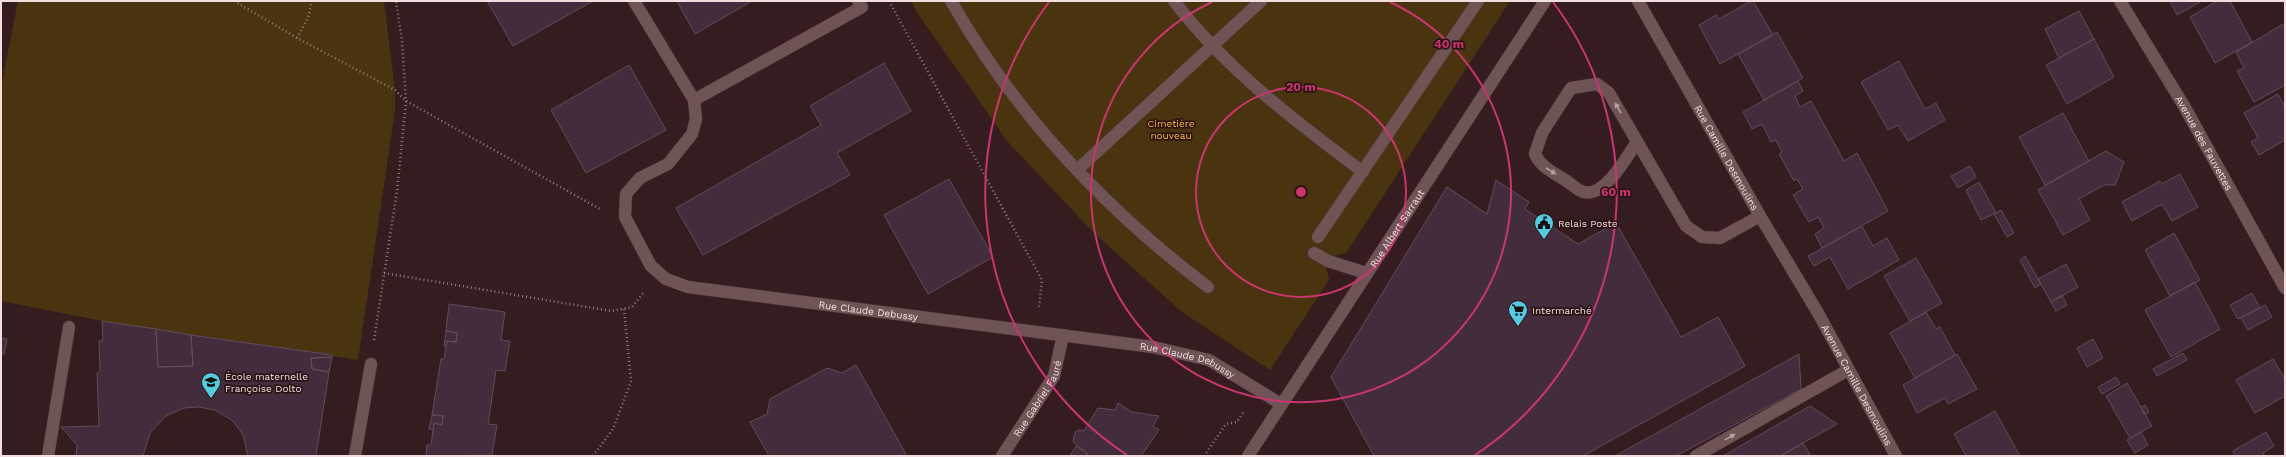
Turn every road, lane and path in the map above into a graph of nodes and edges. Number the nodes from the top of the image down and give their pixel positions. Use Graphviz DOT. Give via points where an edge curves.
graph roads {
  1 [pos="234,1"];
  2 [pos="312,1"];
  3 [pos="396,1"];
  4 [pos="634,1"];
  5 [pos="889,1"];
  6 [pos="951,1"];
  7 [pos="1174,1"];
  8 [pos="1261,1"];
  9 [pos="1478,1"];
  10 [pos="1545,1"];
  11 [pos="1638,1"];
  12 [pos="2120,1"];
  13 [pos="860,4"];
  14 [pos="297,38"];
  15 [pos="1213,46"];
  16 [pos="406,100"];
  17 [pos="694,100"];
  18 [pos="1637,142"];
  19 [pos="1077,170"];
  20 [pos="1363,172"];
  21 [pos="1760,216"];
  22 [pos="625,217"];
  23 [pos="1318,237"];
  24 [pos="1314,253"];
  25 [pos="384,273"];
  26 [pos="659,273"];
  27 [pos="1366,274"];
  28 [pos="1208,286"];
  29 [pos="2285,288"];
  30 [pos="624,309"];
  31 [pos="1818,313"];
  32 [pos="69,327"];
  33 [pos="1036,332"];
  34 [pos="1063,335"];
  35 [pos="371,364"];
  36 [pos="1848,370"];
  37 [pos="1259,390"];
  38 [pos="1281,404"];
  39 [pos="48,456"];
  40 [pos="355,456"];
  41 [pos="593,456"];
  42 [pos="1002,456"];
  43 [pos="1204,456"];
  44 [pos="1248,456"];
  45 [pos="1696,456"];
  46 [pos="1896,456"];
  1 -- 14 [label="path"];
  2 -- 14 [label="path" via="308,18"];
  3 -- 16 [label="path"];
  4 -- 17 [label="street"];
  5 -- 33 [label="path" via="1042,280"];
  6 -- 19 [label="street" via="1000,76 1051,142"];
  7 -- 15 [label="street"];
  8 -- 15 [label="street"];
  9 -- 20 [label="street"];
  10 -- 27 [label="street, Rue Albert Sarraut"];
  11 -- 21 [label="street, Rue Camille Desmoulins"];
  12 -- 29 [label="street, Avenue des Fauvettes" via="2184,106"];
  13 -- 17 [label="street"];
  14 -- 16 [label="path" via="395,90"];
  15 -- 19 [label="street"];
  15 -- 20 [label="street" via="1288,116"];
  16 -- 22 [label="path" via="598,208"];
  16 -- 25 [label="path" via="397,191"];
  17 -- 22 [label="street" via="696,119 692,134 668,164 640,178 626,194"];
  18 -- 18 [label="street, one-way" via="1608,93 1597,84 1572,88 1542,133 1535,154 1540,164 1584,192 1592,192 1599,190 1609,181"];
  18 -- 21 [label="street" via="1686,226 1702,237 1720,238"];
  19 -- 28 [label="street" via="1151,241"];
  20 -- 23 [label="street"];
  21 -- 31 [label="street, Rue Camille Desmoulins"];
  22 -- 26 [label="street, Rue Claude Debussy" via="651,266"];
  24 -- 27 [label="street" via="1328,261"];
  25 -- 30 [label="path" via="611,311"];
  25 -- 35 [label="path"];
  26 -- 30 [label="path" via="632,307"];
  26 -- 33 [label="street, Rue Claude Debussy" via="666,279 688,287"];
  27 -- 38 [label="street, Rue Albert Sarraut"];
  30 -- 41 [label="path" via="631,381 613,429"];
  31 -- 36 [label="street, Avenue Camille Desmoulins"];
  32 -- 39 [label="street"];
  33 -- 34 [label="street, Rue Claude Debussy"];
  34 -- 37 [label="street, Rue Claude Debussy" via="1153,347 1209,360"];
  34 -- 42 [label="street, Rue Gabriel Fauré" via="1054,376"];
  35 -- 40 [label="street"];
  45 -- 36 [label="street, one-way"];
  36 -- 46 [label="street, Avenue Camille Desmoulins"];
  37 -- 38 [label="street, Rue Claude Debussy"];
  37 -- 43 [label="path" via="1237,422 1226,424"];
  38 -- 44 [label="street, Rue Albert Sarraut"];
}
